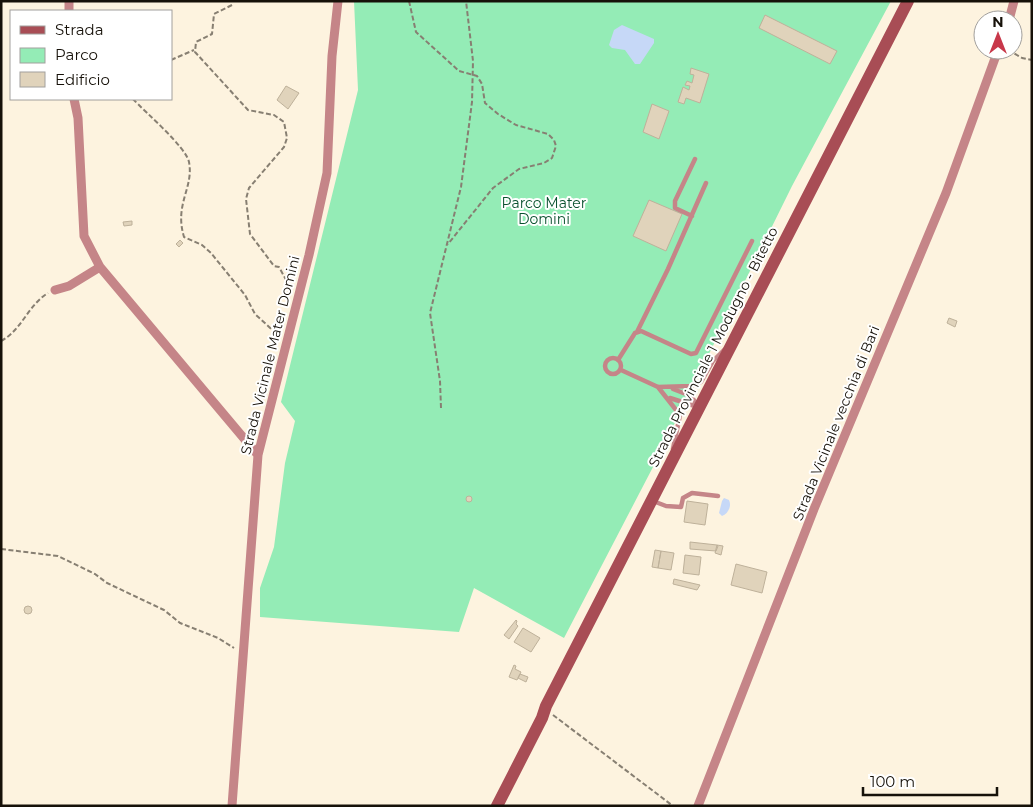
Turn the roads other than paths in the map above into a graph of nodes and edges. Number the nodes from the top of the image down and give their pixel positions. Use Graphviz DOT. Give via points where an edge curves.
graph roads {
  1 [pos="338,1"];
  2 [pos="908,1"];
  3 [pos="994,60"];
  4 [pos="74,100"];
  5 [pos="695,159"];
  6 [pos="706,183"];
  7 [pos="692,216"];
  8 [pos="752,241"];
  9 [pos="100,268"];
  10 [pos="54,290"];
  11 [pos="637,332"];
  12 [pos="732,342"];
  13 [pos="618,360"];
  14 [pos="621,370"];
  15 [pos="658,387"];
  16 [pos="670,388"];
  17 [pos="667,396"];
  18 [pos="699,407"];
  19 [pos="258,455"];
  20 [pos="671,462"];
  21 [pos="718,496"];
  22 [pos="652,500"];
  23 [pos="546,706"];
  24 [pos="232,806"];
  25 [pos="488,806"];
  26 [pos="497,806"];
  27 [pos="698,806"];
  1 -- 19 [label="street, Strada Vicinale Mater Domini" via="327,173"];
  2 -- 12 [label="main road, Strada Provinciale 1 Modugno - Bitetto"];
  3 -- 27 [label="street, Strada Vicinale vecchia di Bari" via="946,193 814,509"];
  4 -- 9 [label="street" via="84,236"];
  5 -- 7 [label="lane" via="675,201 675,208"];
  6 -- 7 [label="lane"];
  7 -- 11 [label="lane"];
  8 -- 11 [label="lane" via="696,353 690,354 653,335"];
  9 -- 10 [label="street" via="69,286"];
  9 -- 19 [label="street"];
  11 -- 13 [label="lane"];
  12 -- 16 [label="lane" via="713,361 702,382"];
  12 -- 18 [label="main road, Strada Provinciale 1 Modugno - Bitetto"];
  13 -- 14 [label="lane"];
  13 -- 14 [label="lane" via="608,360 605,367 612,375"];
  14 -- 15 [label="lane"];
  15 -- 16 [label="lane"];
  15 -- 17 [label="lane"];
  16 -- 18 [label="lane" via="690,396"];
  17 -- 18 [label="lane"];
  17 -- 20 [label="lane" via="678,411 680,420"];
  18 -- 20 [label="main road, Strada Provinciale 1 Modugno - Bitetto"];
  19 -- 24 [label="street, Strada Vicinale Mater Domini"];
  20 -- 22 [label="main road, Strada Provinciale 1 Modugno - Bitetto"];
  21 -- 22 [label="lane" via="692,493 684,498 681,507 666,506"];
  22 -- 23 [label="main road, Strada Provinciale 1 Modugno - Bitetto"];
  23 -- 25 [label="main road, Strada Provinciale 1 Modugno - Bitetto" via="537,716"];
  23 -- 26 [label="main road, Strada Provinciale 1 Modugno - Bitetto"];
}
